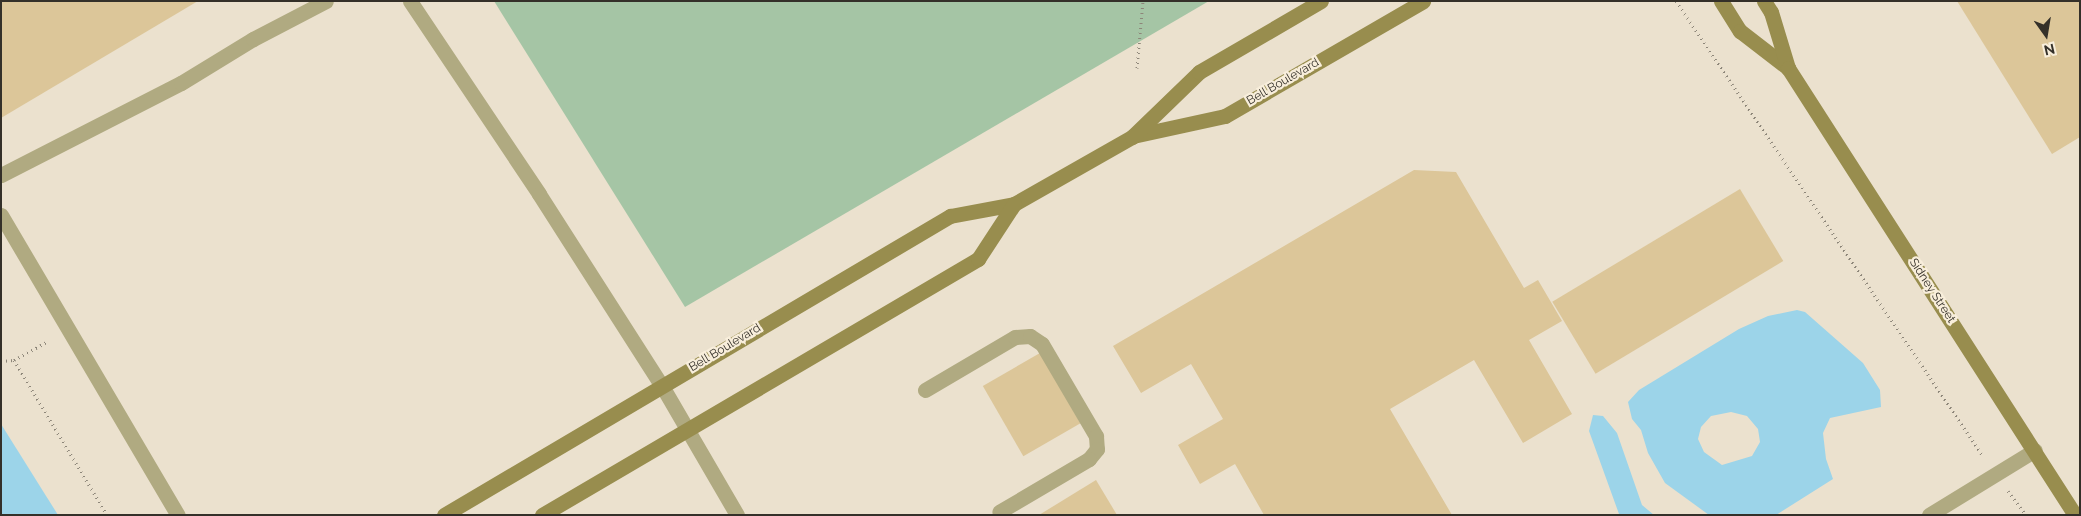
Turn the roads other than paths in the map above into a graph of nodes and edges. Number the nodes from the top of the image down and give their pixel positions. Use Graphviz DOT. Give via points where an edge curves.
graph roads {
  1 [pos="326,1"];
  2 [pos="410,1"];
  3 [pos="1321,1"];
  4 [pos="1423,1"];
  5 [pos="1722,1"];
  6 [pos="1764,1"];
  7 [pos="1788,68"];
  8 [pos="1132,137"];
  9 [pos="1,175"];
  10 [pos="1014,204"];
  11 [pos="1,216"];
  12 [pos="662,386"];
  13 [pos="925,390"];
  14 [pos="687,430"];
  15 [pos="2035,450"];
  16 [pos="999,512"];
  17 [pos="178,515"];
  18 [pos="444,515"];
  19 [pos="542,515"];
  20 [pos="738,515"];
  21 [pos="1929,515"];
  22 [pos="2075,515"];
  1 -- 9 [label="lane" via="253,39 180,83"];
  2 -- 12 [label="lane"];
  3 -- 8 [label="main road, Bell Boulevard" via="1200,72"];
  4 -- 8 [label="main road, Bell Boulevard" via="1225,116"];
  5 -- 7 [label="main road, Sidney Street" via="1740,31"];
  6 -- 7 [label="main road, Sidney Street" via="1771,12"];
  7 -- 15 [label="main road, Sidney Street"];
  8 -- 10 [label="main road, Bell Boulevard"];
  10 -- 12 [label="main road, Bell Boulevard" via="950,216"];
  10 -- 14 [label="main road, Bell Boulevard" via="978,259"];
  11 -- 17 [label="lane"];
  12 -- 14 [label="lane"];
  12 -- 18 [label="main road, Bell Boulevard"];
  13 -- 16 [label="lane" via="1015,337 1030,336 1042,344 1096,436 1097,449 1089,459"];
  14 -- 19 [label="main road, Bell Boulevard"];
  14 -- 20 [label="lane"];
  15 -- 21 [label="lane"];
  15 -- 22 [label="main road, Sidney Street"];
}
